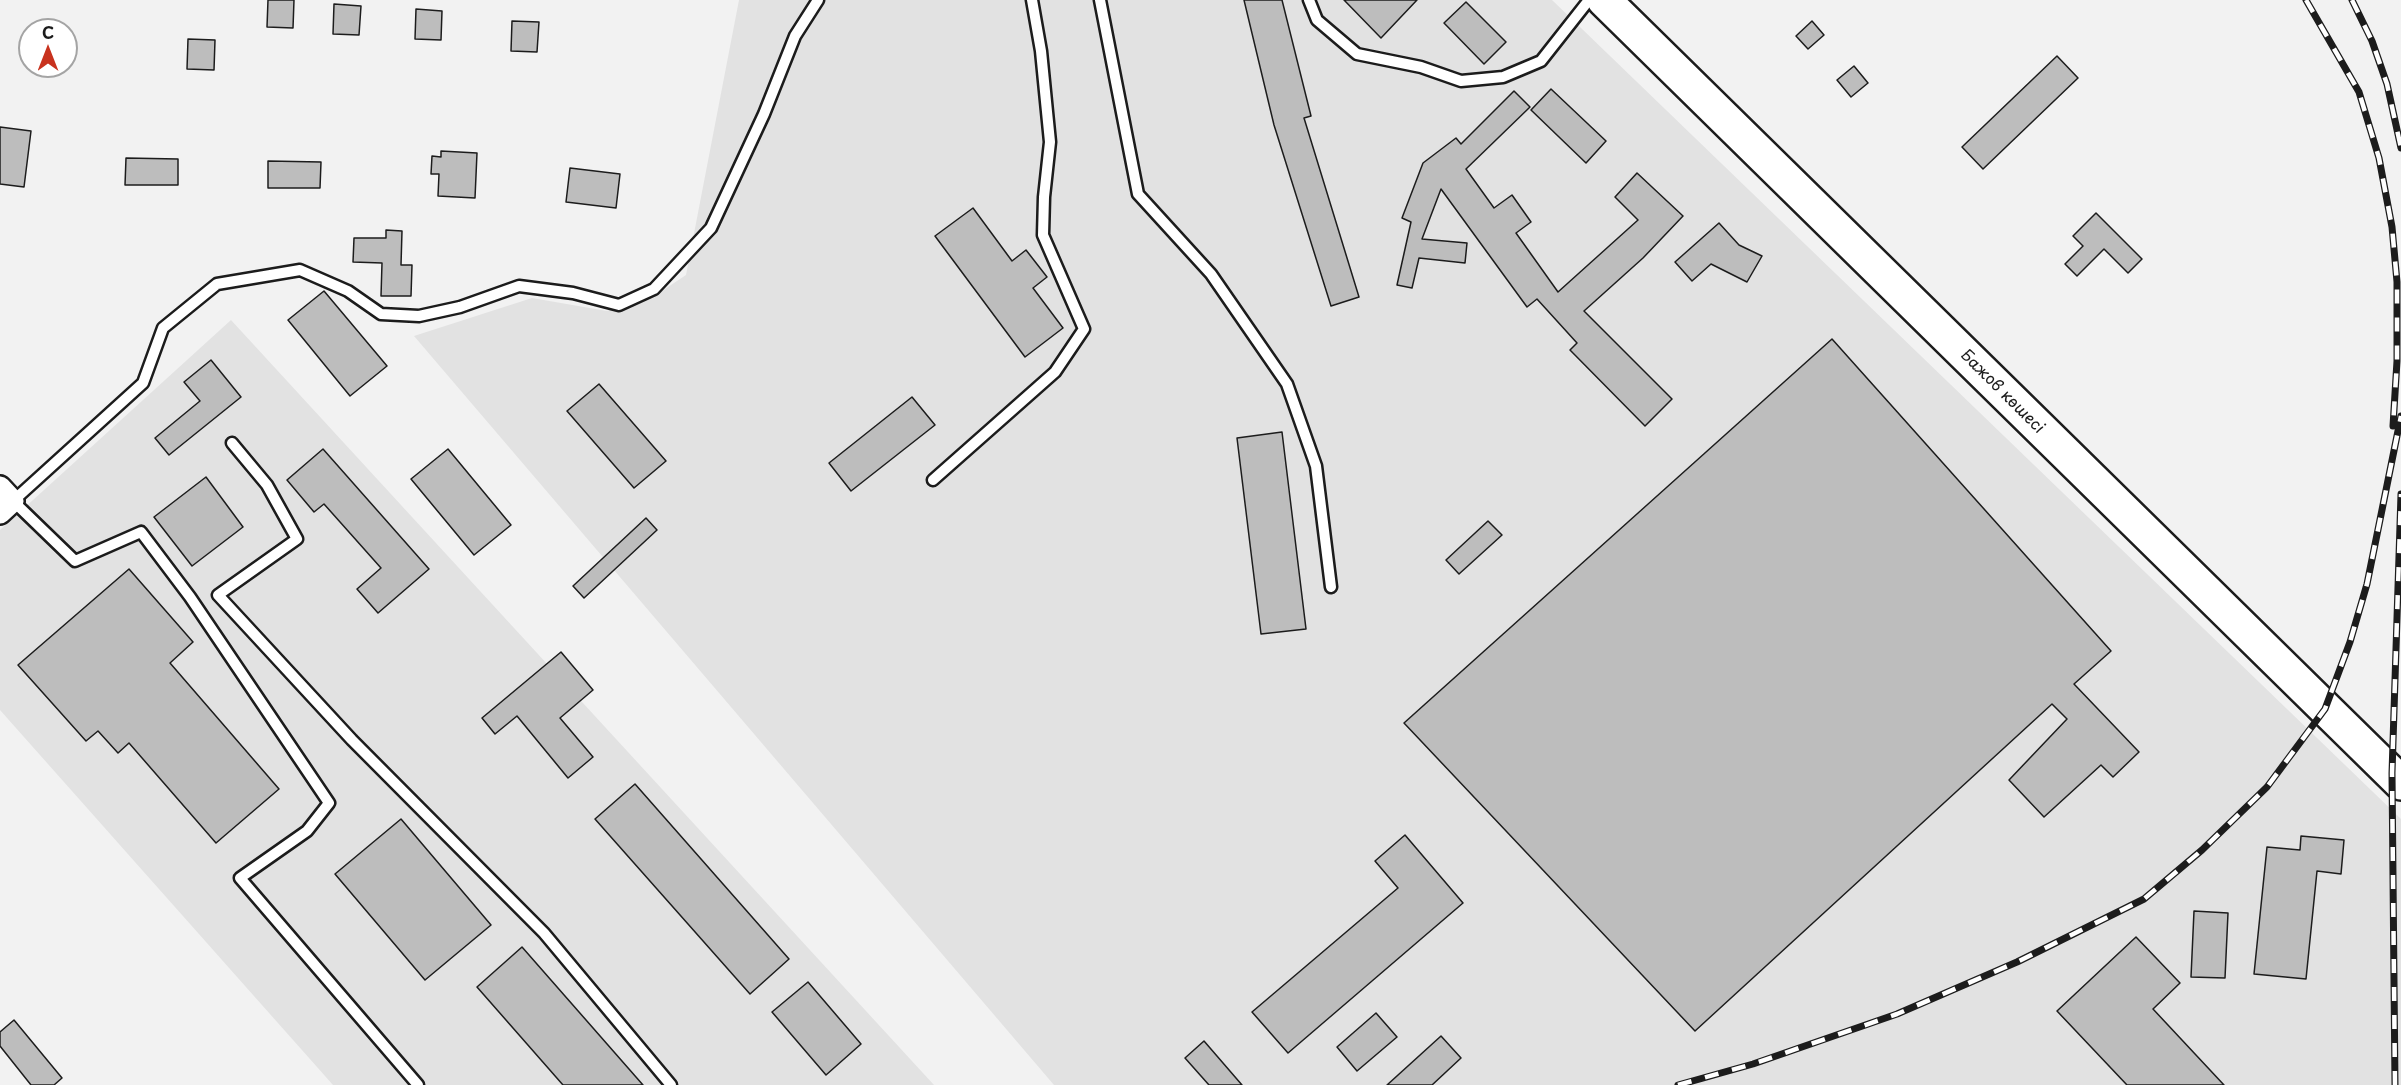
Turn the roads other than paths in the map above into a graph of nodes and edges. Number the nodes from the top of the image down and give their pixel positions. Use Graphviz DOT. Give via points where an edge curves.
graph roads {
  1 [pos="818,0"];
  2 [pos="1032,0"];
  3 [pos="1100,0"];
  4 [pos="1309,0"];
  5 [pos="1588,0"];
  6 [pos="1604,0"];
  7 [pos="232,443"];
  8 [pos="933,480"];
  9 [pos="4,500"];
  10 [pos="1331,587"];
  11 [pos="2401,783"];
  12 [pos="418,1085"];
  13 [pos="671,1085"];
  1 -- 9 [label="lane" via="795,36 711,228 654,289 619,304 519,286 460,307 419,316 381,314 348,291 300,270 217,284 163,328 143,383"];
  2 -- 8 [label="lane" via="1050,142 1043,236 1084,329 1055,372"];
  3 -- 10 [label="lane" via="1138,194 1211,274 1287,384 1316,466"];
  4 -- 5 [label="lane" via="1317,20 1358,54 1421,67 1461,81 1503,77 1541,61"];
  6 -- 11 [label="main road, Бажов көшесі"];
  7 -- 13 [label="lane" via="267,485 297,539 218,595 352,740 544,933"];
  9 -- 12 [label="lane" via="75,561 141,532 190,597 329,803 307,831 240,878"];
}
